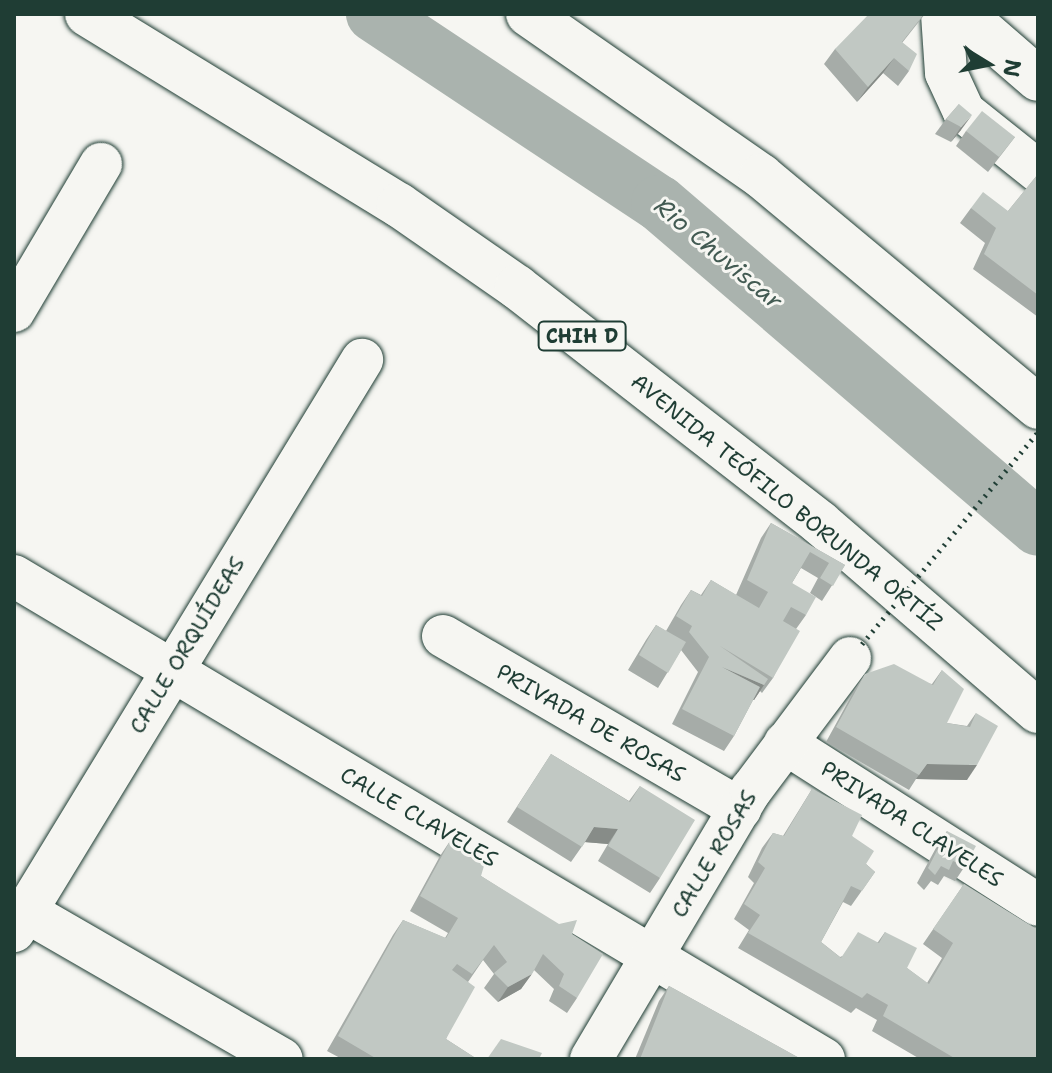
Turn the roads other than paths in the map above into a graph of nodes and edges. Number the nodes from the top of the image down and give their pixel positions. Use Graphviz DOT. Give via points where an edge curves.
graph roads {
  1 [pos="87,14"];
  2 [pos="528,14"];
  3 [pos="942,14"];
  4 [pos="963,14"];
  5 [pos="1022,67"];
  6 [pos="1038,97"];
  7 [pos="101,164"];
  8 [pos="1038,171"];
  9 [pos="14,311"];
  10 [pos="362,360"];
  11 [pos="1038,407"];
  12 [pos="14,576"];
  13 [pos="443,636"];
  14 [pos="856,651"];
  15 [pos="169,673"];
  16 [pos="1038,711"];
  17 [pos="785,743"];
  18 [pos="740,809"];
  19 [pos="1038,905"];
  20 [pos="21,921"];
  21 [pos="654,953"];
  22 [pos="282,1059"];
  23 [pos="591,1059"];
  24 [pos="824,1059"];
  1 -- 16 [label="main road, AVENIDA TEÓFILO BORUNDA ORTÍZ / CHIH D" via="399,205 517,287 820,523"];
  2 -- 11 [label="main road" via="736,157"];
  3 -- 8 [label="street" via="946,73 958,102"];
  4 -- 5 [label="main road"];
  5 -- 6 [label="street"];
  7 -- 9 [label="street"];
  10 -- 15 [label="street, CALLE ORQUÍDEAS"];
  12 -- 15 [label="street, CALLE CLAVELES"];
  13 -- 18 [label="street, PRIVADA DE ROSAS"];
  14 -- 17 [label="street, CALLE ROSAS"];
  15 -- 20 [label="street, CALLE ORQUÍDEAS"];
  15 -- 21 [label="street, CALLE CLAVELES"];
  17 -- 18 [label="street, CALLE ROSAS"];
  17 -- 19 [label="street, PRIVADA CLAVELES"];
  18 -- 21 [label="street, CALLE ROSAS"];
  20 -- 22 [label="street"];
  21 -- 23 [label="street, CALLE ROSAS"];
  21 -- 24 [label="street, CALLE CLAVELES"];
}
